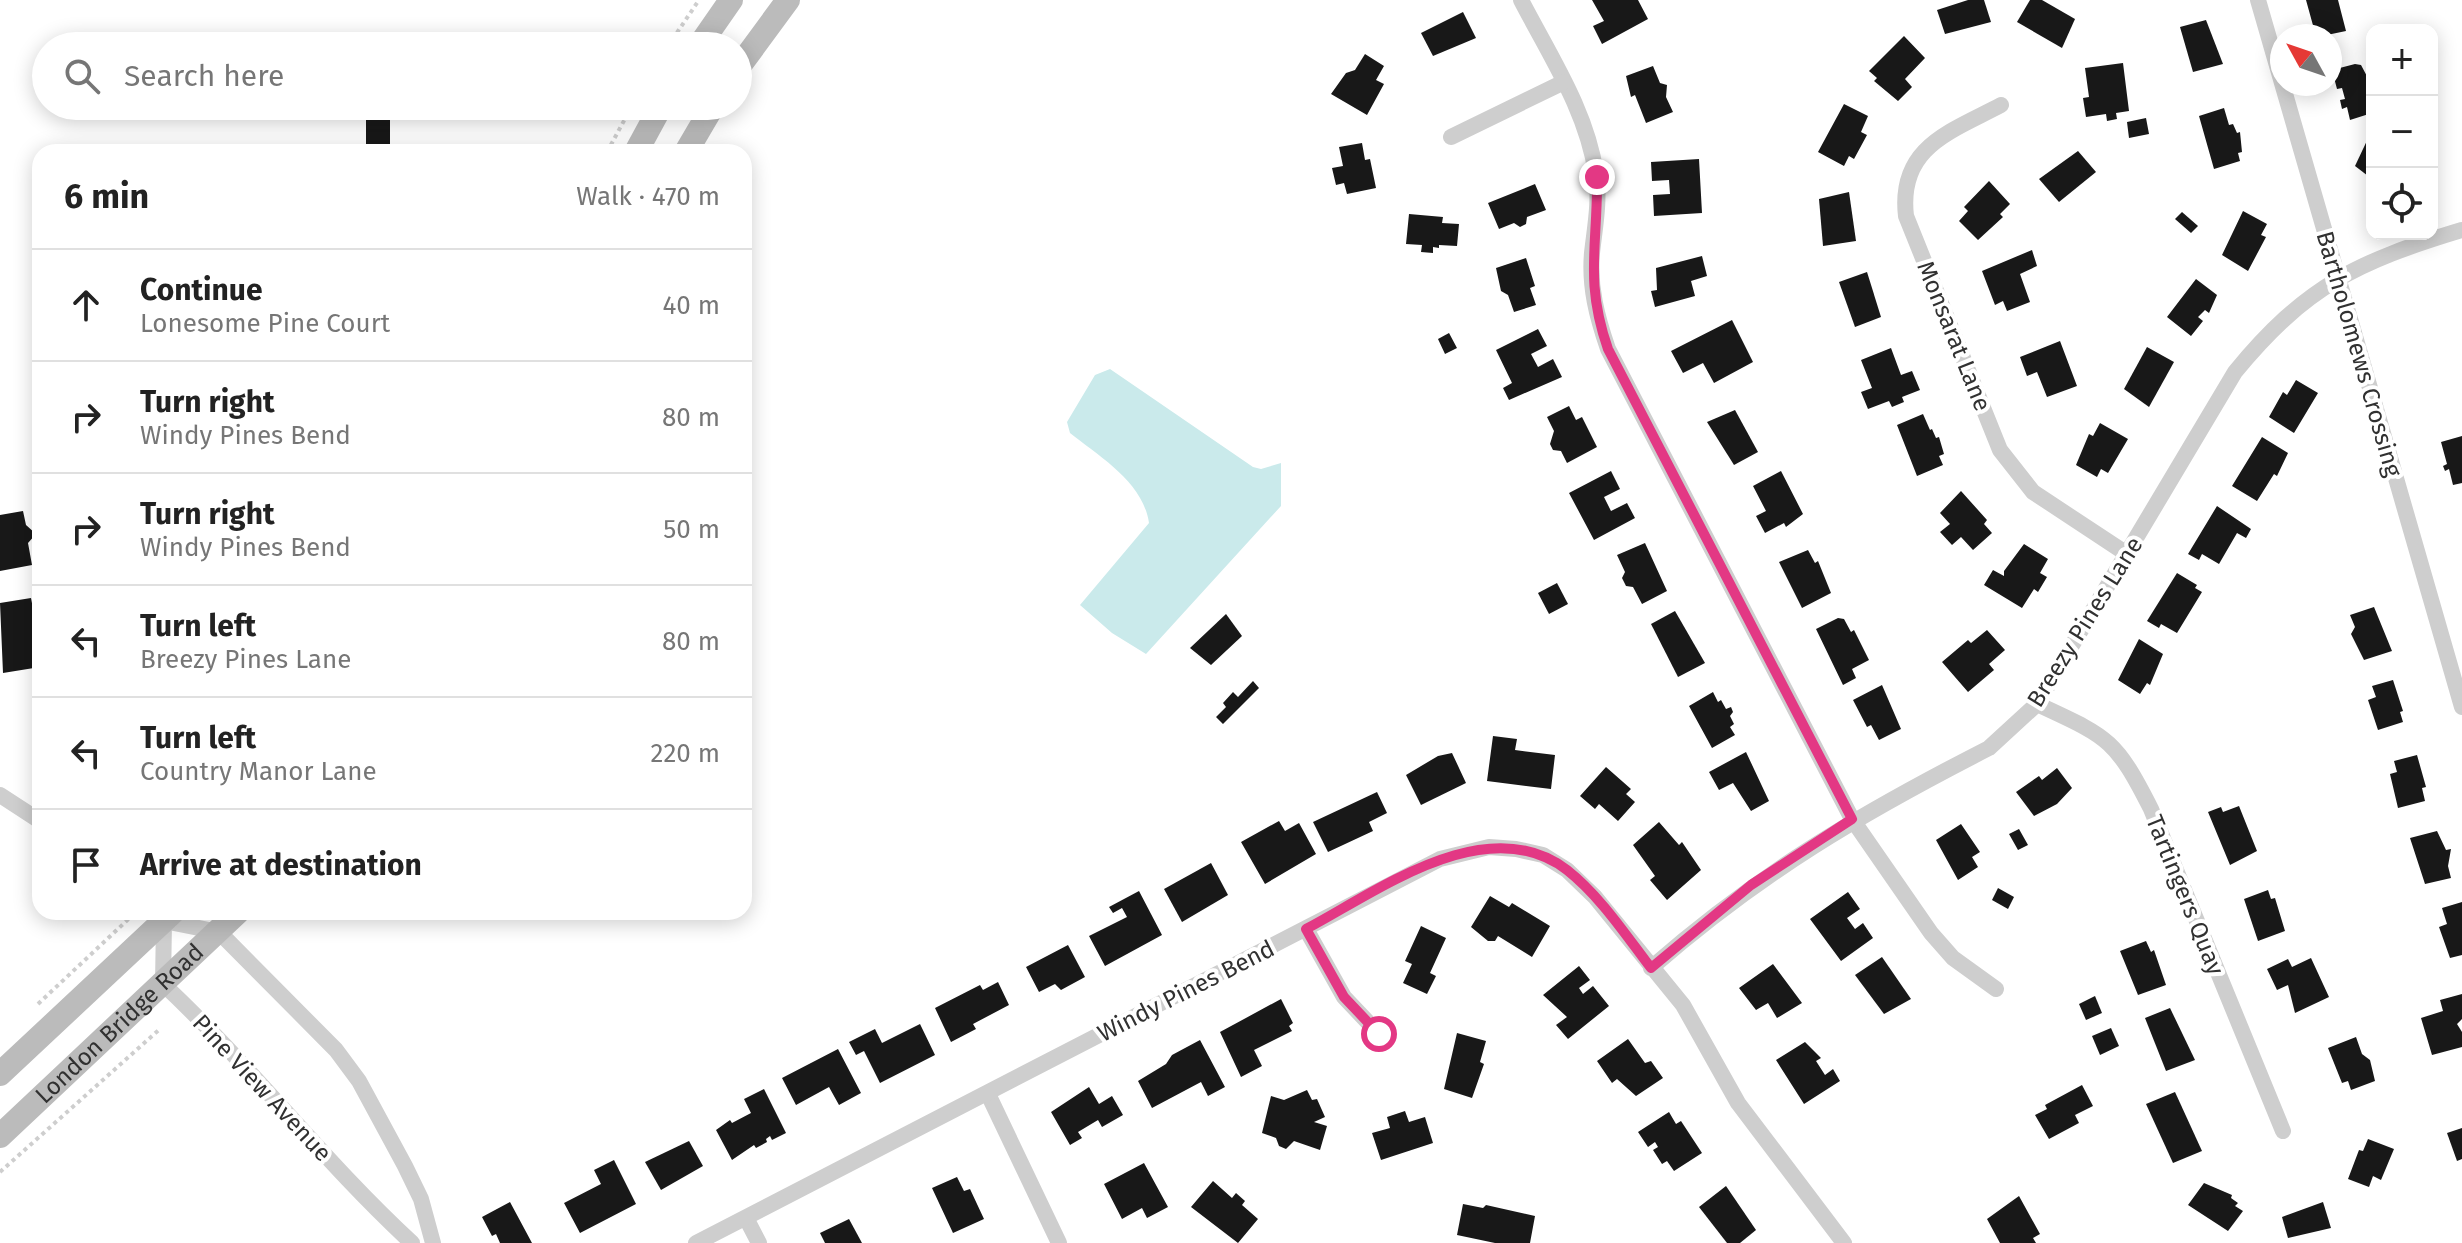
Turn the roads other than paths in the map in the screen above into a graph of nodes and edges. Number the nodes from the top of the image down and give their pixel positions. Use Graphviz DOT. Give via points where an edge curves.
graph roads {
  1 [pos="731,0"];
  2 [pos="788,0"];
  3 [pos="1521,0"];
  4 [pos="2258,0"];
  5 [pos="709,32"];
  6 [pos="752,49"];
  7 [pos="1564,82"];
  8 [pos="2001,105"];
  9 [pos="653,120"];
  10 [pos="705,120"];
  11 [pos="1451,137"];
  12 [pos="640,144"];
  13 [pos="691,144"];
  14 [pos="2462,230"];
  15 [pos="2338,276"];
  16 [pos="2127,554"];
  17 [pos="2037,704"];
  18 [pos="2462,707"];
  19 [pos="0,795"];
  20 [pos="32,816"];
  21 [pos="1852,819"];
  22 [pos="159,920"];
  23 [pos="164,920"];
  24 [pos="180,920"];
  25 [pos="230,920"];
  26 [pos="1306,929"];
  27 [pos="219,932"];
  28 [pos="1651,968"];
  29 [pos="163,984"];
  30 [pos="1996,989"];
  31 [pos="1379,1034"];
  32 [pos="0,1074"];
  33 [pos="988,1094"];
  34 [pos="2283,1131"];
  35 [pos="0,1136"];
  36 [pos="746,1218"];
  37 [pos="412,1243"];
  38 [pos="433,1243"];
  39 [pos="696,1243"];
  40 [pos="759,1243"];
  41 [pos="1059,1243"];
  42 [pos="1844,1243"];
  1 -- 5 [label="main road"];
  2 -- 6 [label="main road"];
  3 -- 7 [label="street"];
  4 -- 15 [label="street, Bartholomews Crossing"];
  7 -- 11 [label="street"];
  7 -- 21 [label="street" via="1583,119 1597,177 1592,285 1608,349"];
  8 -- 16 [label="street, Monsarat Lane" via="1924,150 1907,179 1906,216 2007,461 2033,492"];
  9 -- 12 [label="main road"];
  10 -- 13 [label="main road"];
  14 -- 15 [label="street, Breezy Pines Lane"];
  15 -- 16 [label="street, Breezy Pines Lane" via="2296,306 2235,372"];
  15 -- 18 [label="street, Bartholomews Crossing"];
  16 -- 17 [label="street, Breezy Pines Lane"];
  17 -- 21 [label="street, Breezy Pines Lane" via="1989,748"];
  17 -- 34 [label="street, Tartingers Quay" via="2096,731 2126,761 2151,809"];
  19 -- 20 [label="street"];
  21 -- 28 [label="street, Breezy Pines Lane" via="1751,885"];
  21 -- 30 [label="street" via="1931,933 1953,958"];
  22 -- 32 [label="main road, London Bridge Road"];
  23 -- 29 [label="street"];
  24 -- 27 [label="street"];
  25 -- 27 [label="main road, London Bridge Road"];
  26 -- 28 [label="street, Windy Pines Bend" via="1440,859 1489,847 1516,849 1543,855 1567,870"];
  26 -- 31 [label="street" via="1344,997"];
  26 -- 33 [label="street, Windy Pines Bend"];
  27 -- 29 [label="main road, London Bridge Road"];
  27 -- 38 [label="street" via="336,1050 359,1081 421,1199"];
  28 -- 42 [label="street, Windy Pines Bend" via="1698,1028 1738,1103"];
  29 -- 35 [label="main road, London Bridge Road"];
  29 -- 37 [label="street, Pine View Avenue"];
  33 -- 36 [label="street, Windy Pines Bend"];
  33 -- 41 [label="street"];
  36 -- 39 [label="street, Windy Pines Bend"];
  36 -- 40 [label="street"];
}
